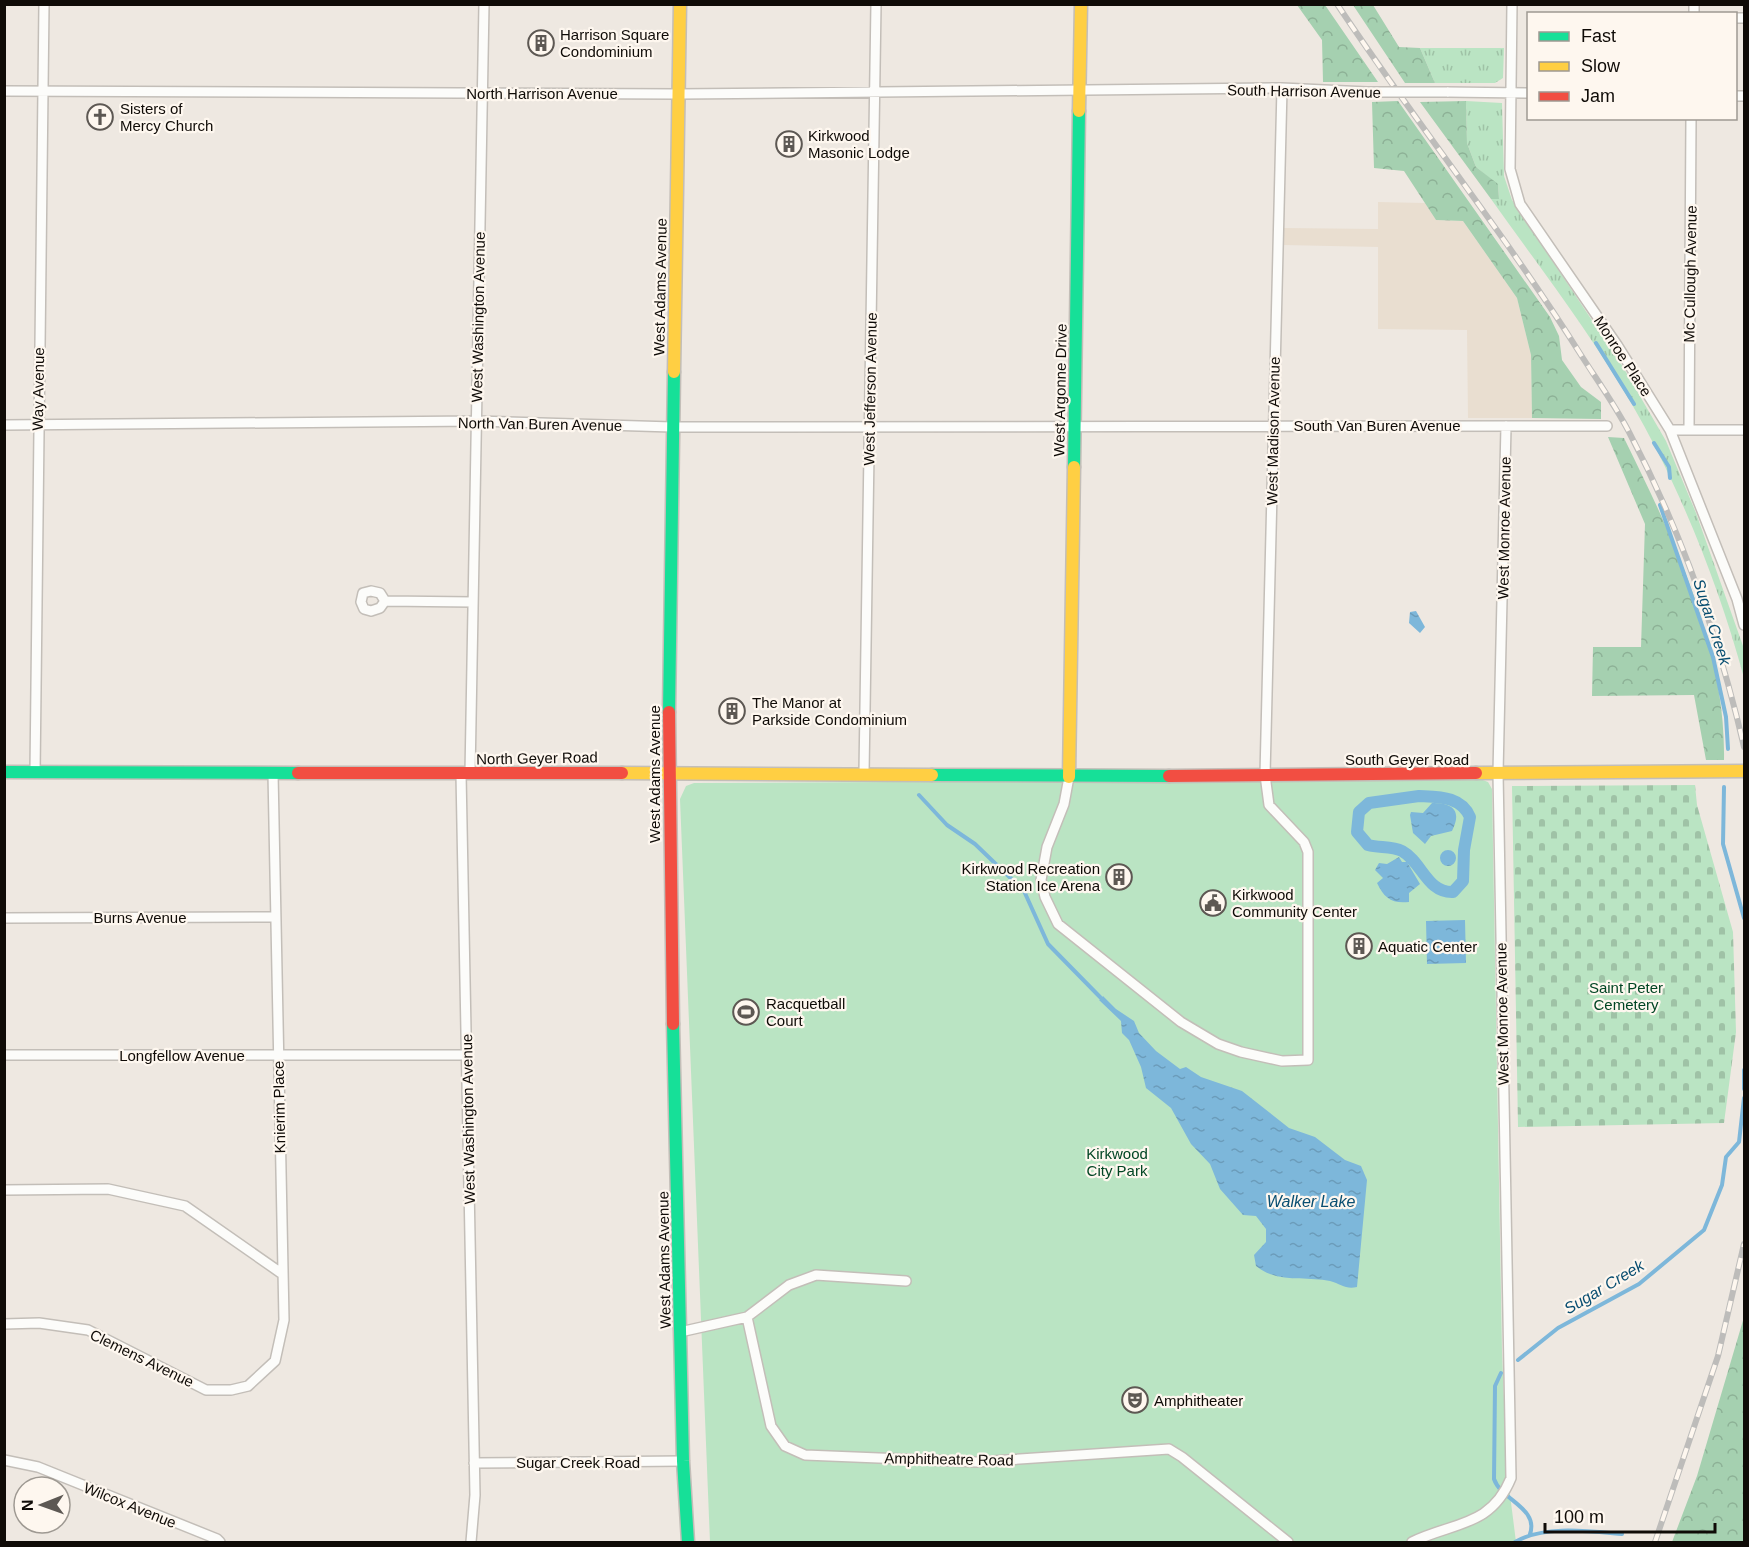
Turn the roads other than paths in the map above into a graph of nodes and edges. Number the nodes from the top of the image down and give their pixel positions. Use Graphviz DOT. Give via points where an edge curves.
graph roads {
  1 [pos="44,4"];
  2 [pos="484,4"];
  3 [pos="680,4"];
  4 [pos="876,4"];
  5 [pos="1081,4"];
  6 [pos="1512,4"];
  7 [pos="1282,88"];
  8 [pos="4,91"];
  9 [pos="42,91"];
  10 [pos="482,92"];
  11 [pos="875,92"];
  12 [pos="1079,92"];
  13 [pos="1512,92"];
  14 [pos="1527,93"];
  15 [pos="678,94"];
  16 [pos="1691,120"];
  17 [pos="477,421"];
  18 [pos="38,424"];
  19 [pos="4,425"];
  20 [pos="1273,425"];
  21 [pos="1075,426"];
  22 [pos="1506,426"];
  23 [pos="1608,426"];
  24 [pos="672,427"];
  25 [pos="869,427"];
  26 [pos="1670,430"];
  27 [pos="1689,430"];
  28 [pos="1744,430"];
  29 [pos="385,601"];
  30 [pos="473,602"];
  31 [pos="1744,626"];
  32 [pos="1744,771"];
  33 [pos="4,772"];
  34 [pos="35,773"];
  35 [pos="273,773"];
  36 [pos="668,773"];
  37 [pos="864,773"];
  38 [pos="1498,773"];
  39 [pos="465,774"];
  40 [pos="1265,775"];
  41 [pos="1069,777"];
  42 [pos="276,916"];
  43 [pos="4,918"];
  44 [pos="278,1055"];
  45 [pos="467,1055"];
  46 [pos="4,1056"];
  47 [pos="4,1190"];
  48 [pos="281,1273"];
  49 [pos="906,1281"];
  50 [pos="747,1317"];
  51 [pos="4,1324"];
  52 [pos="680,1332"];
  53 [pos="206,1390"];
  54 [pos="4,1460"];
  55 [pos="683,1461"];
  56 [pos="474,1463"];
  57 [pos="220,1542"];
  58 [pos="471,1542"];
  59 [pos="688,1542"];
  60 [pos="1288,1542"];
  61 [pos="1412,1542"];
  1 -- 9 [label="street, Way Avenue"];
  2 -- 10 [label="street, West Washington Avenue"];
  3 -- 15 [label="street, West Adams Avenue"];
  4 -- 11 [label="street, West Jefferson Avenue"];
  5 -- 12 [label="street, West Argonne Drive"];
  6 -- 13 [label="street"];
  7 -- 12 [label="street, South Harrison Avenue"];
  7 -- 13 [label="street, South Harrison Avenue, bridge"];
  7 -- 20 [label="street, West Madison Avenue"];
  8 -- 9 [label="street, North Harrison Avenue"];
  9 -- 10 [label="street, North Harrison Avenue"];
  9 -- 18 [label="street, Way Avenue"];
  10 -- 15 [label="street, North Harrison Avenue"];
  10 -- 17 [label="street, West Washington Avenue"];
  11 -- 12 [label="street, North Harrison Avenue"];
  11 -- 15 [label="street, North Harrison Avenue"];
  11 -- 25 [label="street, West Jefferson Avenue"];
  12 -- 21 [label="street, West Argonne Drive"];
  13 -- 14 [label="street, South Harrison Avenue"];
  13 -- 26 [label="street, Monroe Place" via="1510,169 1520,204"];
  15 -- 24 [label="street, West Adams Avenue"];
  16 -- 27 [label="street, Mc Cullough Avenue"];
  17 -- 18 [label="street, North Van Buren Avenue"];
  17 -- 24 [label="street, North Van Buren Avenue"];
  17 -- 30 [label="street, West Washington Avenue"];
  18 -- 19 [label="street, North Van Buren Avenue"];
  18 -- 34 [label="street, Way Avenue"];
  20 -- 21 [label="street, South Van Buren Avenue"];
  20 -- 22 [label="street, South Van Buren Avenue"];
  20 -- 40 [label="street, West Madison Avenue"];
  21 -- 25 [label="street, North Van Buren Avenue"];
  21 -- 41 [label="street, West Argonne Drive"];
  22 -- 23 [label="street, South Van Buren Avenue"];
  22 -- 38 [label="street, West Monroe Avenue"];
  24 -- 25 [label="street, North Van Buren Avenue"];
  24 -- 36 [label="street, West Adams Avenue"];
  25 -- 37 [label="street, West Jefferson Avenue"];
  26 -- 27 [label="street"];
  26 -- 31 [label="street, Monroe Place"];
  27 -- 28 [label="street"];
  29 -- 30 [label="street"];
  30 -- 39 [label="street, West Washington Avenue"];
  32 -- 38 [label="street, South Geyer Road"];
  33 -- 34 [label="street, North Geyer Road"];
  34 -- 35 [label="street, North Geyer Road"];
  35 -- 39 [label="street, North Geyer Road"];
  35 -- 42 [label="street, Knierim Place"];
  36 -- 37 [label="street, North Geyer Road"];
  36 -- 39 [label="street, North Geyer Road"];
  36 -- 52 [label="street, West Adams Avenue"];
  37 -- 41 [label="street, North Geyer Road"];
  38 -- 40 [label="street, South Geyer Road"];
  38 -- 61 [label="street, West Monroe Avenue" via="1511,1478 1506,1490 1483,1516"];
  39 -- 45 [label="street, West Washington Avenue"];
  40 -- 41 [label="street, South Geyer Road"];
  40 -- 41 [label="street, West Madison Avenue" via="1269,805 1304,842 1308,852 1308,1060 1282,1061 1218,1044 1181,1022 1058,924 1041,880"];
  42 -- 43 [label="street, Burns Avenue"];
  42 -- 44 [label="street, Knierim Place"];
  44 -- 45 [label="street, Longfellow Avenue"];
  44 -- 46 [label="street, Longfellow Avenue"];
  44 -- 48 [label="street, Knierim Place"];
  45 -- 56 [label="street, West Washington Avenue"];
  47 -- 48 [label="street" via="108,1189 185,1206"];
  48 -- 53 [label="street, Knierim Place" via="284,1320 275,1361 248,1386"];
  49 -- 50 [label="street" via="816,1275 789,1285"];
  50 -- 52 [label="street"];
  50 -- 60 [label="street, Amphitheatre Road" via="771,1426 785,1446 805,1455 977,1462 1169,1449"];
  51 -- 53 [label="street, Clemens Avenue" via="39,1323 88,1330"];
  52 -- 55 [label="street, West Adams Avenue"];
  54 -- 57 [label="street, Wilcox Avenue" via="38,1467"];
  55 -- 56 [label="street, Sugar Creek Road"];
  55 -- 59 [label="street, West Adams Avenue"];
  56 -- 58 [label="street, West Washington Avenue"];
}
